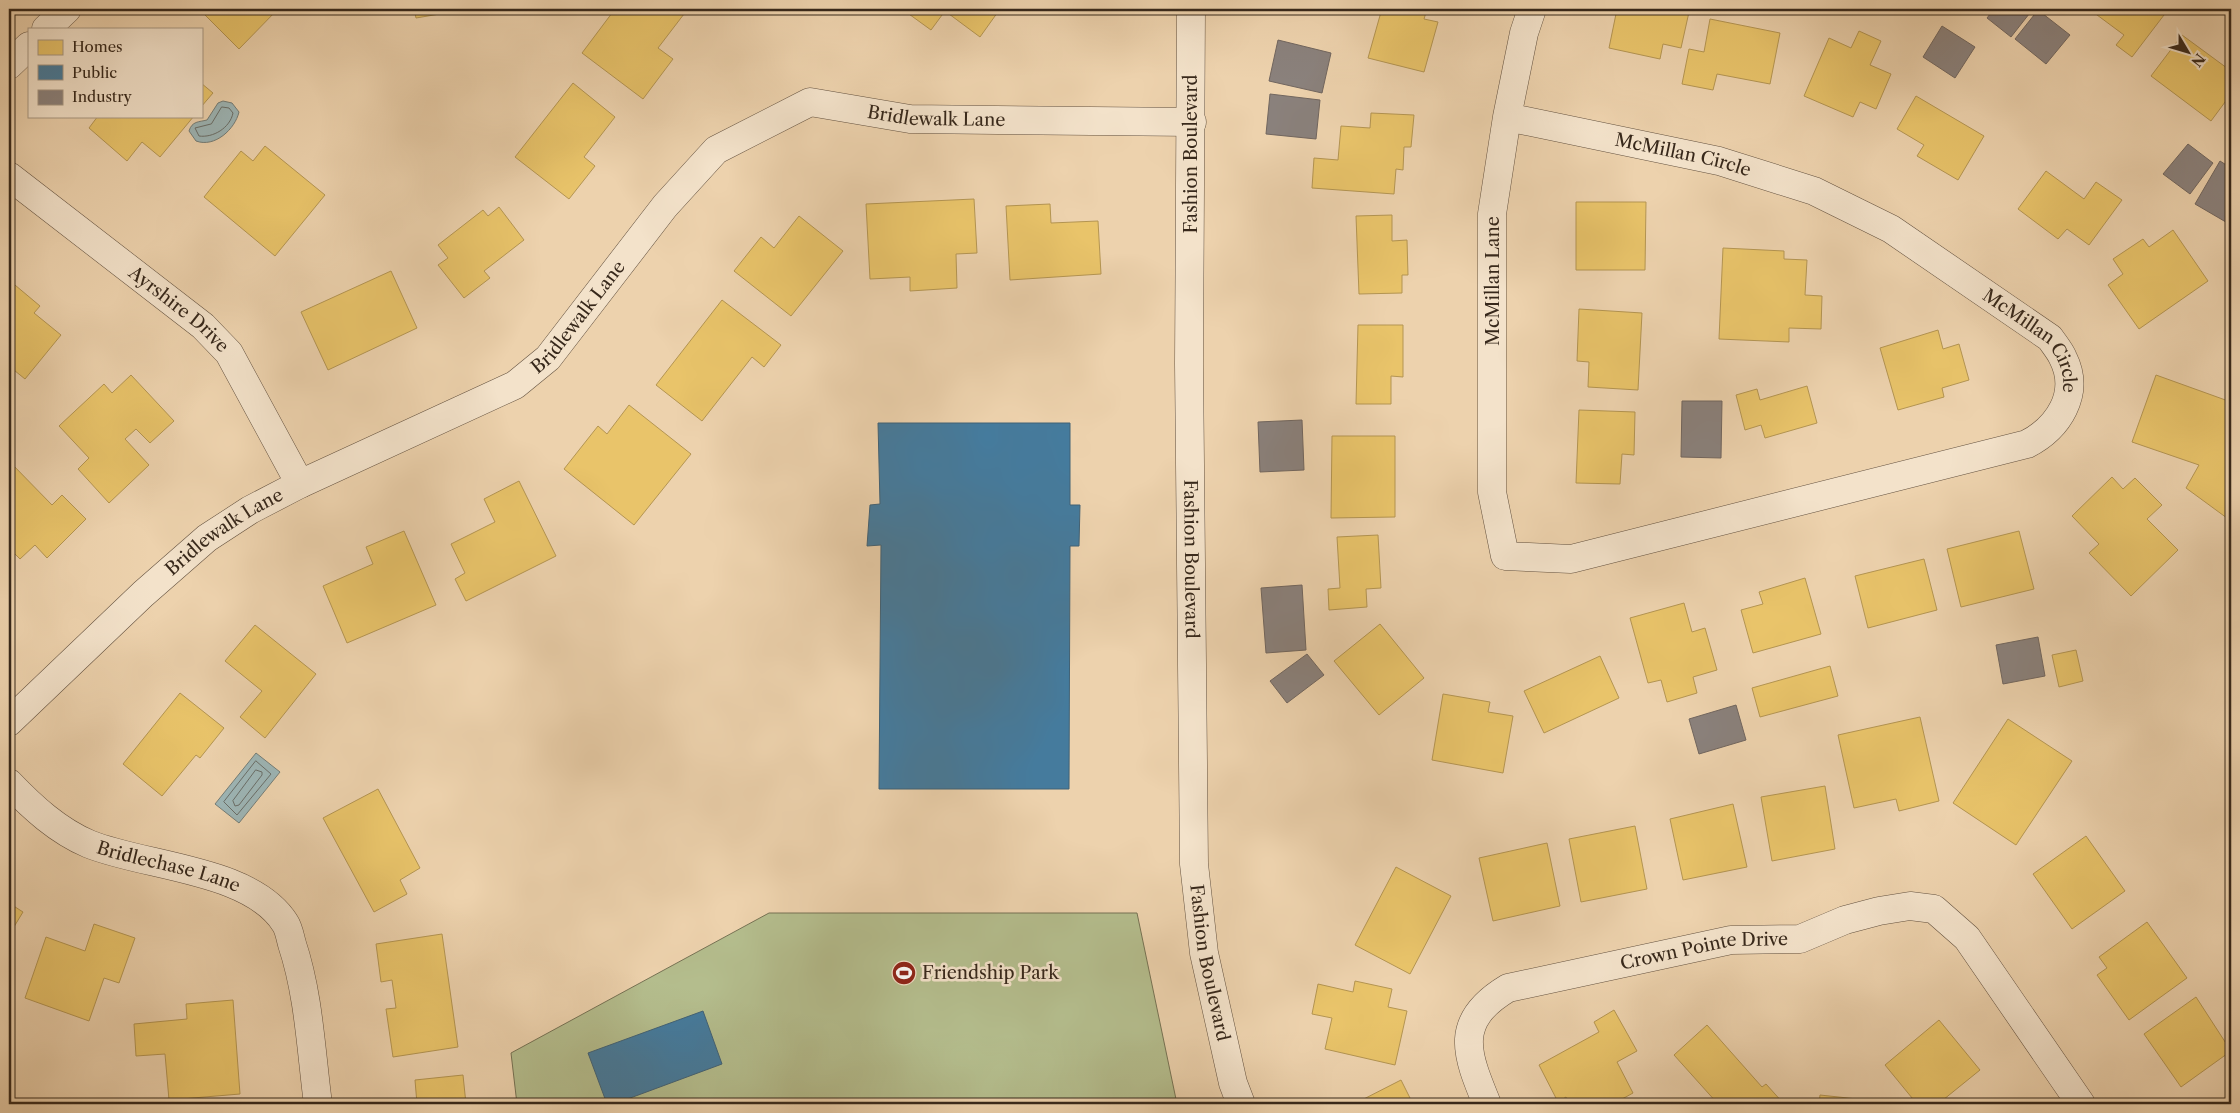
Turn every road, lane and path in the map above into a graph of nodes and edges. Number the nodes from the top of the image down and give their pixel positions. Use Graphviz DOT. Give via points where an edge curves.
graph roads {
  1 [pos="67,9"];
  2 [pos="1191,9"];
  3 [pos="1532,9"];
  4 [pos="47,28"];
  5 [pos="28,47"];
  6 [pos="9,65"];
  7 [pos="1508,117"];
  8 [pos="1192,122"];
  9 [pos="9,176"];
  10 [pos="300,484"];
  11 [pos="1505,556"];
  12 [pos="9,722"];
  13 [pos="9,783"];
  14 [pos="318,1104"];
  15 [pos="1241,1104"];
  16 [pos="1487,1104"];
  17 [pos="2081,1104"];
  1 -- 4 [label="street"];
  2 -- 8 [label="street, Fashion Boulevard"];
  3 -- 7 [label="street, McMillan Lane" via="1524,33"];
  5 -- 6 [label="street"];
  7 -- 11 [label="street, McMillan Lane" via="1492,214 1492,492"];
  7 -- 11 [label="street, McMillan Circle" via="1719,160 1814,191 1891,229 2050,338 2064,358 2070,376 2068,399 2058,420 2042,436 2026,444 1571,559"];
  8 -- 10 [label="street, Bridlewalk Lane" via="910,119 810,102 716,150 665,206 548,358 515,385"];
  8 -- 15 [label="street, Fashion Boulevard" via="1189,364 1194,864 1204,953 1233,1083"];
  9 -- 10 [label="street, Ayrshire Drive" via="202,326 229,353"];
  10 -- 12 [label="street, Bridlewalk Lane" via="250,510 207,538 143,594"];
  13 -- 14 [label="street, Bridlechase Lane" via="60,829 88,844 238,885 268,903 286,924 301,971"];
  16 -- 17 [label="street, Crown Pointe Drive" via="1468,1054 1469,1036 1476,1014 1490,998 1508,988 1732,940 1800,939 1845,920 1910,906 1934,909 1967,938"];
}
